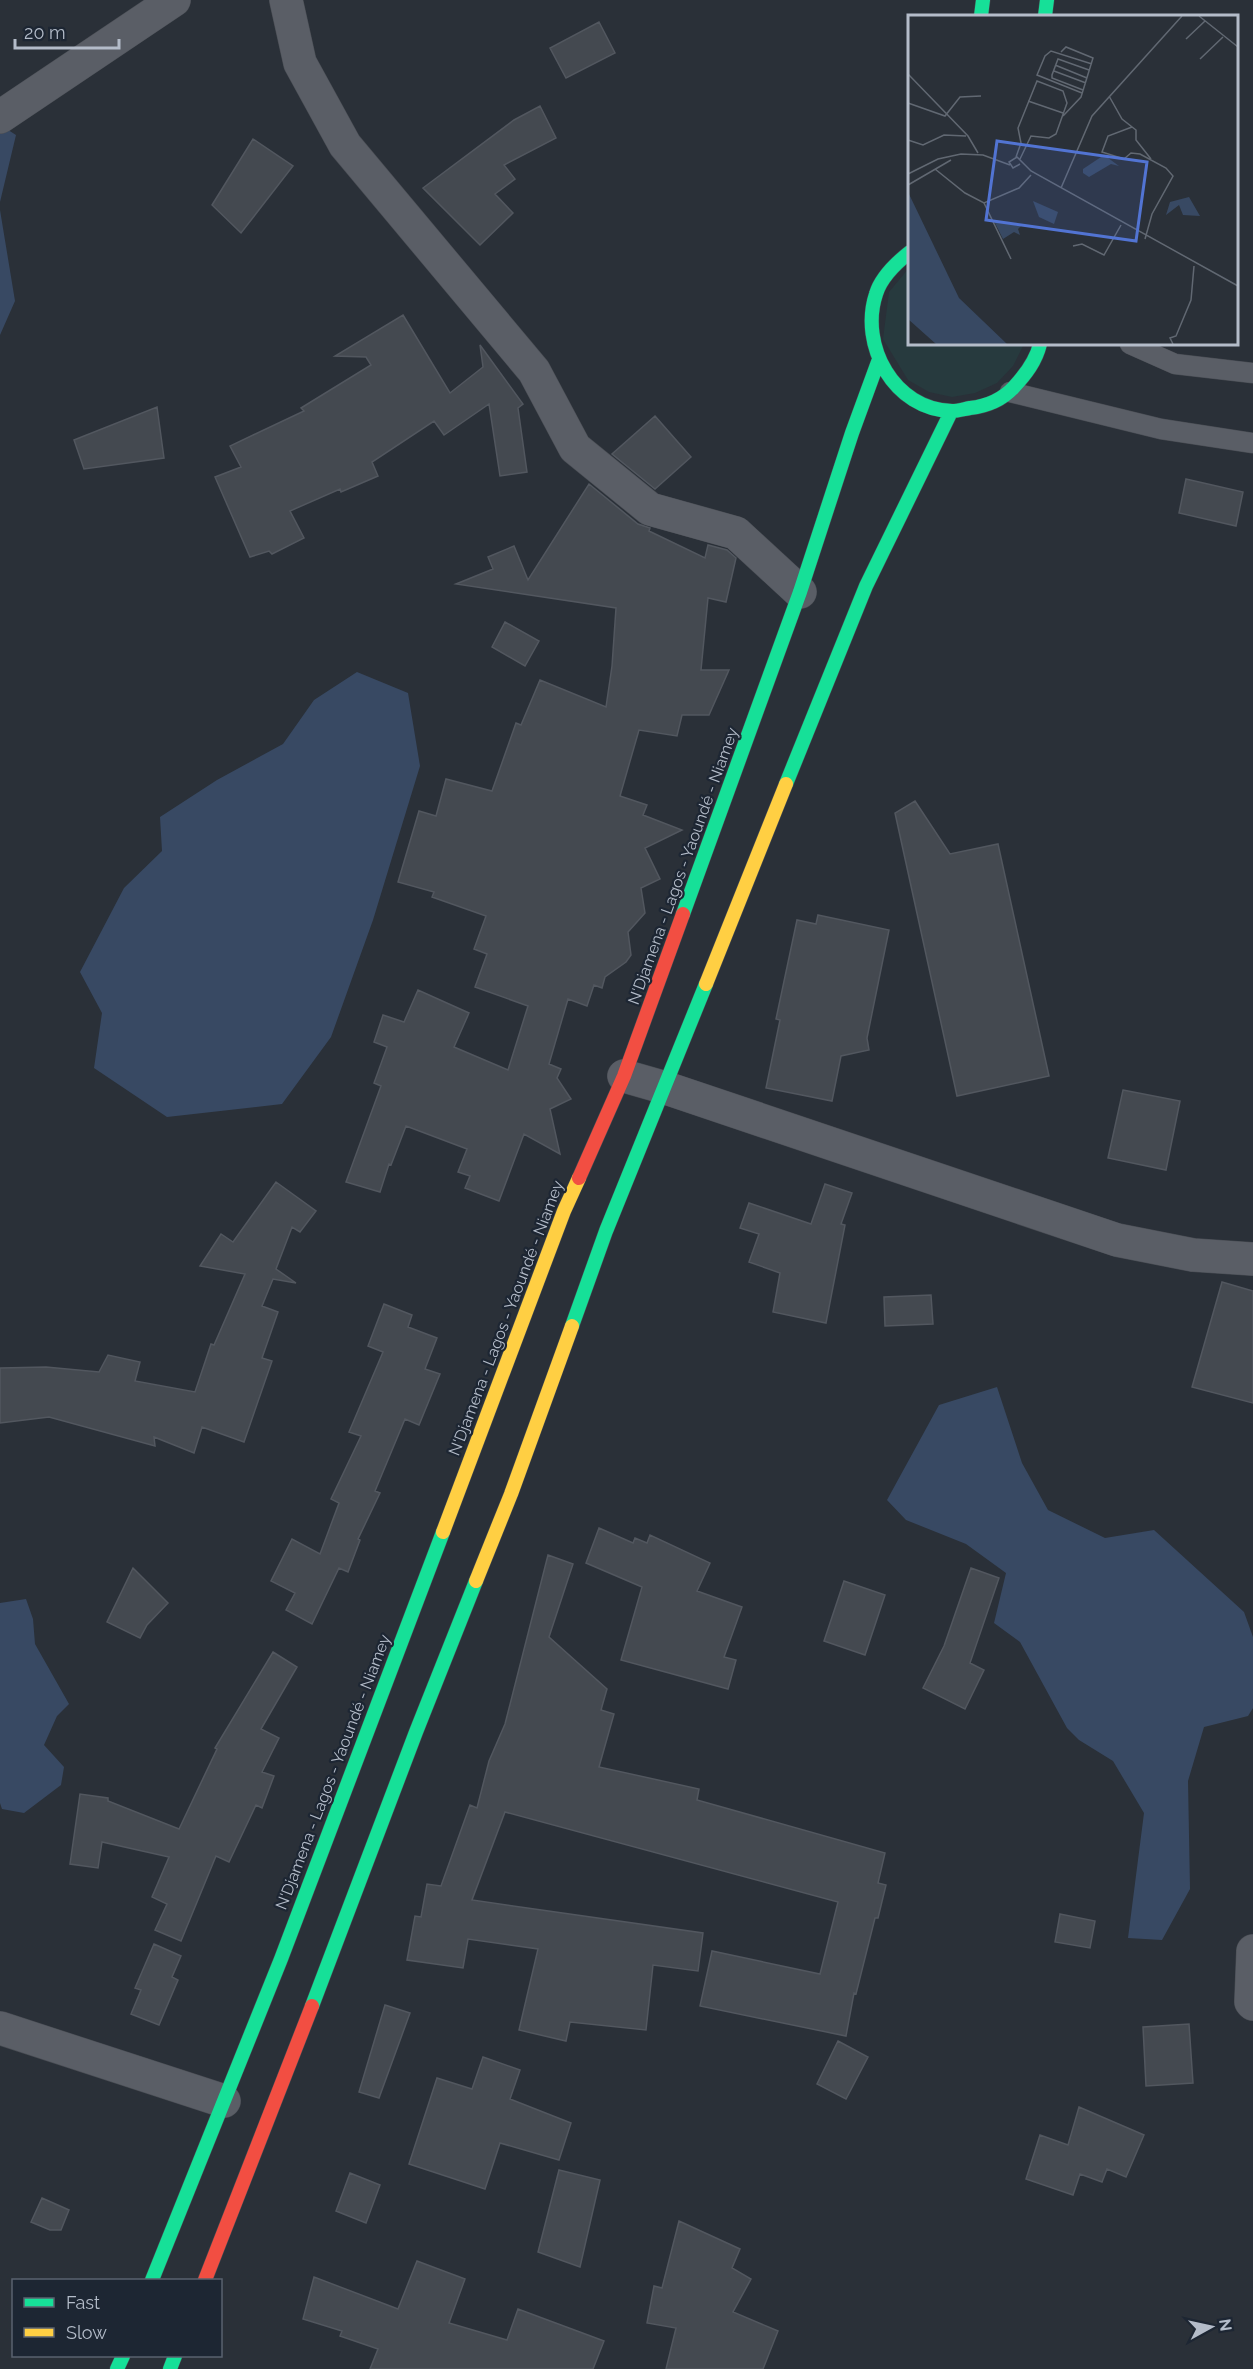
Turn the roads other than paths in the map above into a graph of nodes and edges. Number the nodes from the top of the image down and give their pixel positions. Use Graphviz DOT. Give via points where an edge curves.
graph roads {
  1 [pos="174,0"];
  2 [pos="286,0"];
  3 [pos="983,0"];
  4 [pos="1047,0"];
  5 [pos="981,15"];
  6 [pos="1045,15"];
  7 [pos="0,117"];
  8 [pos="908,253"];
  9 [pos="1040,345"];
  10 [pos="1132,345"];
  11 [pos="878,362"];
  12 [pos="1253,373"];
  13 [pos="1010,392"];
  14 [pos="951,412"];
  15 [pos="1253,443"];
  16 [pos="800,592"];
  17 [pos="624,1076"];
  18 [pos="666,1088"];
  19 [pos="1253,1259"];
  20 [pos="1253,1951"];
  21 [pos="1253,2004"];
  22 [pos="0,2028"];
  23 [pos="224,2101"];
  24 [pos="153,2279"];
  25 [pos="205,2279"];
  1 -- 7 [label="street"];
  2 -- 16 [label="street" via="300,63 345,145 534,370 574,448 650,509 736,533"];
  3 -- 5 [label="highway"];
  4 -- 6 [label="highway"];
  8 -- 11 [label="highway" via="878,288 870,313 870,338"];
  9 -- 13 [label="highway" via="1028,372"];
  10 -- 12 [label="lane" via="1175,364"];
  11 -- 14 [label="highway" via="891,382 909,397"];
  11 -- 16 [label="highway, N'Djamena - Lagos - Yaoundé - Niamey"];
  13 -- 14 [label="highway" via="993,404"];
  13 -- 15 [label="lane" via="1161,429"];
  14 -- 18 [label="highway" via="866,585"];
  16 -- 17 [label="highway, N'Djamena - Lagos - Yaoundé - Niamey"];
  17 -- 18 [label="street"];
  17 -- 23 [label="highway, N'Djamena - Lagos - Yaoundé - Niamey" via="564,1210"];
  18 -- 19 [label="street" via="1117,1240 1192,1255"];
  18 -- 25 [label="highway" via="606,1231 511,1494"];
  20 -- 21 [label="street"];
  22 -- 23 [label="street"];
  23 -- 24 [label="highway, N'Djamena - Lagos - Yaoundé - Niamey"];
}
